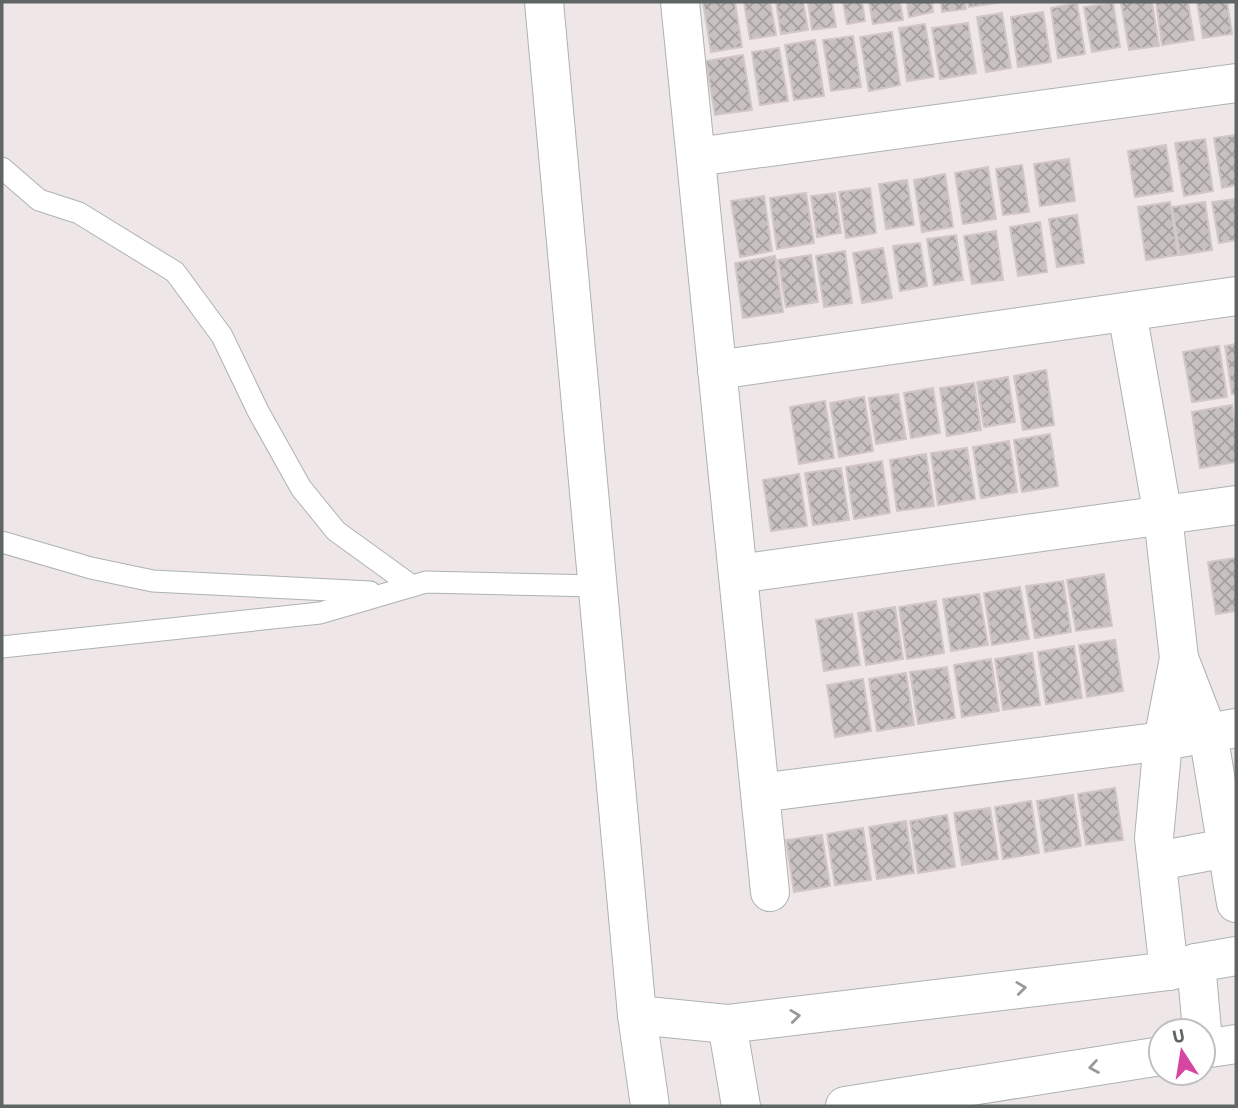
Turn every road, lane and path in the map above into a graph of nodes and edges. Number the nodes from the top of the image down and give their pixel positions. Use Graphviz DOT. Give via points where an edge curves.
graph roads {
  1 [pos="544,2"];
  2 [pos="680,2"];
  3 [pos="1236,83"];
  4 [pos="696,157"];
  5 [pos="2,169"];
  6 [pos="1236,296"];
  7 [pos="1127,312"];
  8 [pos="718,370"];
  9 [pos="1236,505"];
  10 [pos="1163,516"];
  11 [pos="2,542"];
  12 [pos="738,574"];
  13 [pos="412,586"];
  14 [pos="597,586"];
  15 [pos="386,593"];
  16 [pos="2,647"];
  17 [pos="1178,658"];
  18 [pos="1222,731"];
  19 [pos="1163,741"];
  20 [pos="760,793"];
  21 [pos="1226,848"];
  22 [pos="1158,860"];
  23 [pos="770,892"];
  24 [pos="1236,903"];
  25 [pos="1236,956"];
  26 [pos="1182,967"];
  27 [pos="637,1015"];
  28 [pos="1198,1017"];
  29 [pos="727,1024"];
  30 [pos="1236,1044"];
  31 [pos="1217,1046"];
  32 [pos="1147,1058"];
  33 [pos="650,1106"];
  34 [pos="741,1106"];
  35 [pos="845,1106"];
  1 -- 14 [label="street"];
  2 -- 4 [label="street"];
  3 -- 4 [label="street"];
  4 -- 8 [label="street"];
  5 -- 13 [label="lane" via="39,200 79,213 175,272 222,336 301,488 336,531"];
  6 -- 7 [label="street"];
  7 -- 8 [label="street"];
  7 -- 10 [label="street"];
  8 -- 12 [label="street"];
  9 -- 10 [label="street"];
  10 -- 12 [label="street"];
  10 -- 17 [label="street"];
  11 -- 15 [label="lane" via="153,581"];
  12 -- 20 [label="street"];
  13 -- 14 [label="lane" via="426,582"];
  13 -- 15 [label="lane"];
  14 -- 27 [label="street"];
  15 -- 16 [label="lane" via="320,612"];
  17 -- 18 [label="street"];
  17 -- 19 [label="street"];
  18 -- 19 [label="street"];
  18 -- 21 [label="street"];
  19 -- 20 [label="street"];
  19 -- 22 [label="street" via="1154,838"];
  20 -- 23 [label="street"];
  21 -- 22 [label="street"];
  21 -- 24 [label="street"];
  22 -- 26 [label="street"];
  25 -- 26 [label="street"];
  26 -- 28 [label="street"];
  29 -- 26 [label="street, one-way"];
  27 -- 29 [label="street"];
  27 -- 33 [label="street"];
  29 -- 34 [label="street"];
  30 -- 31 [label="street"];
  32 -- 35 [label="street, one-way"];
}
